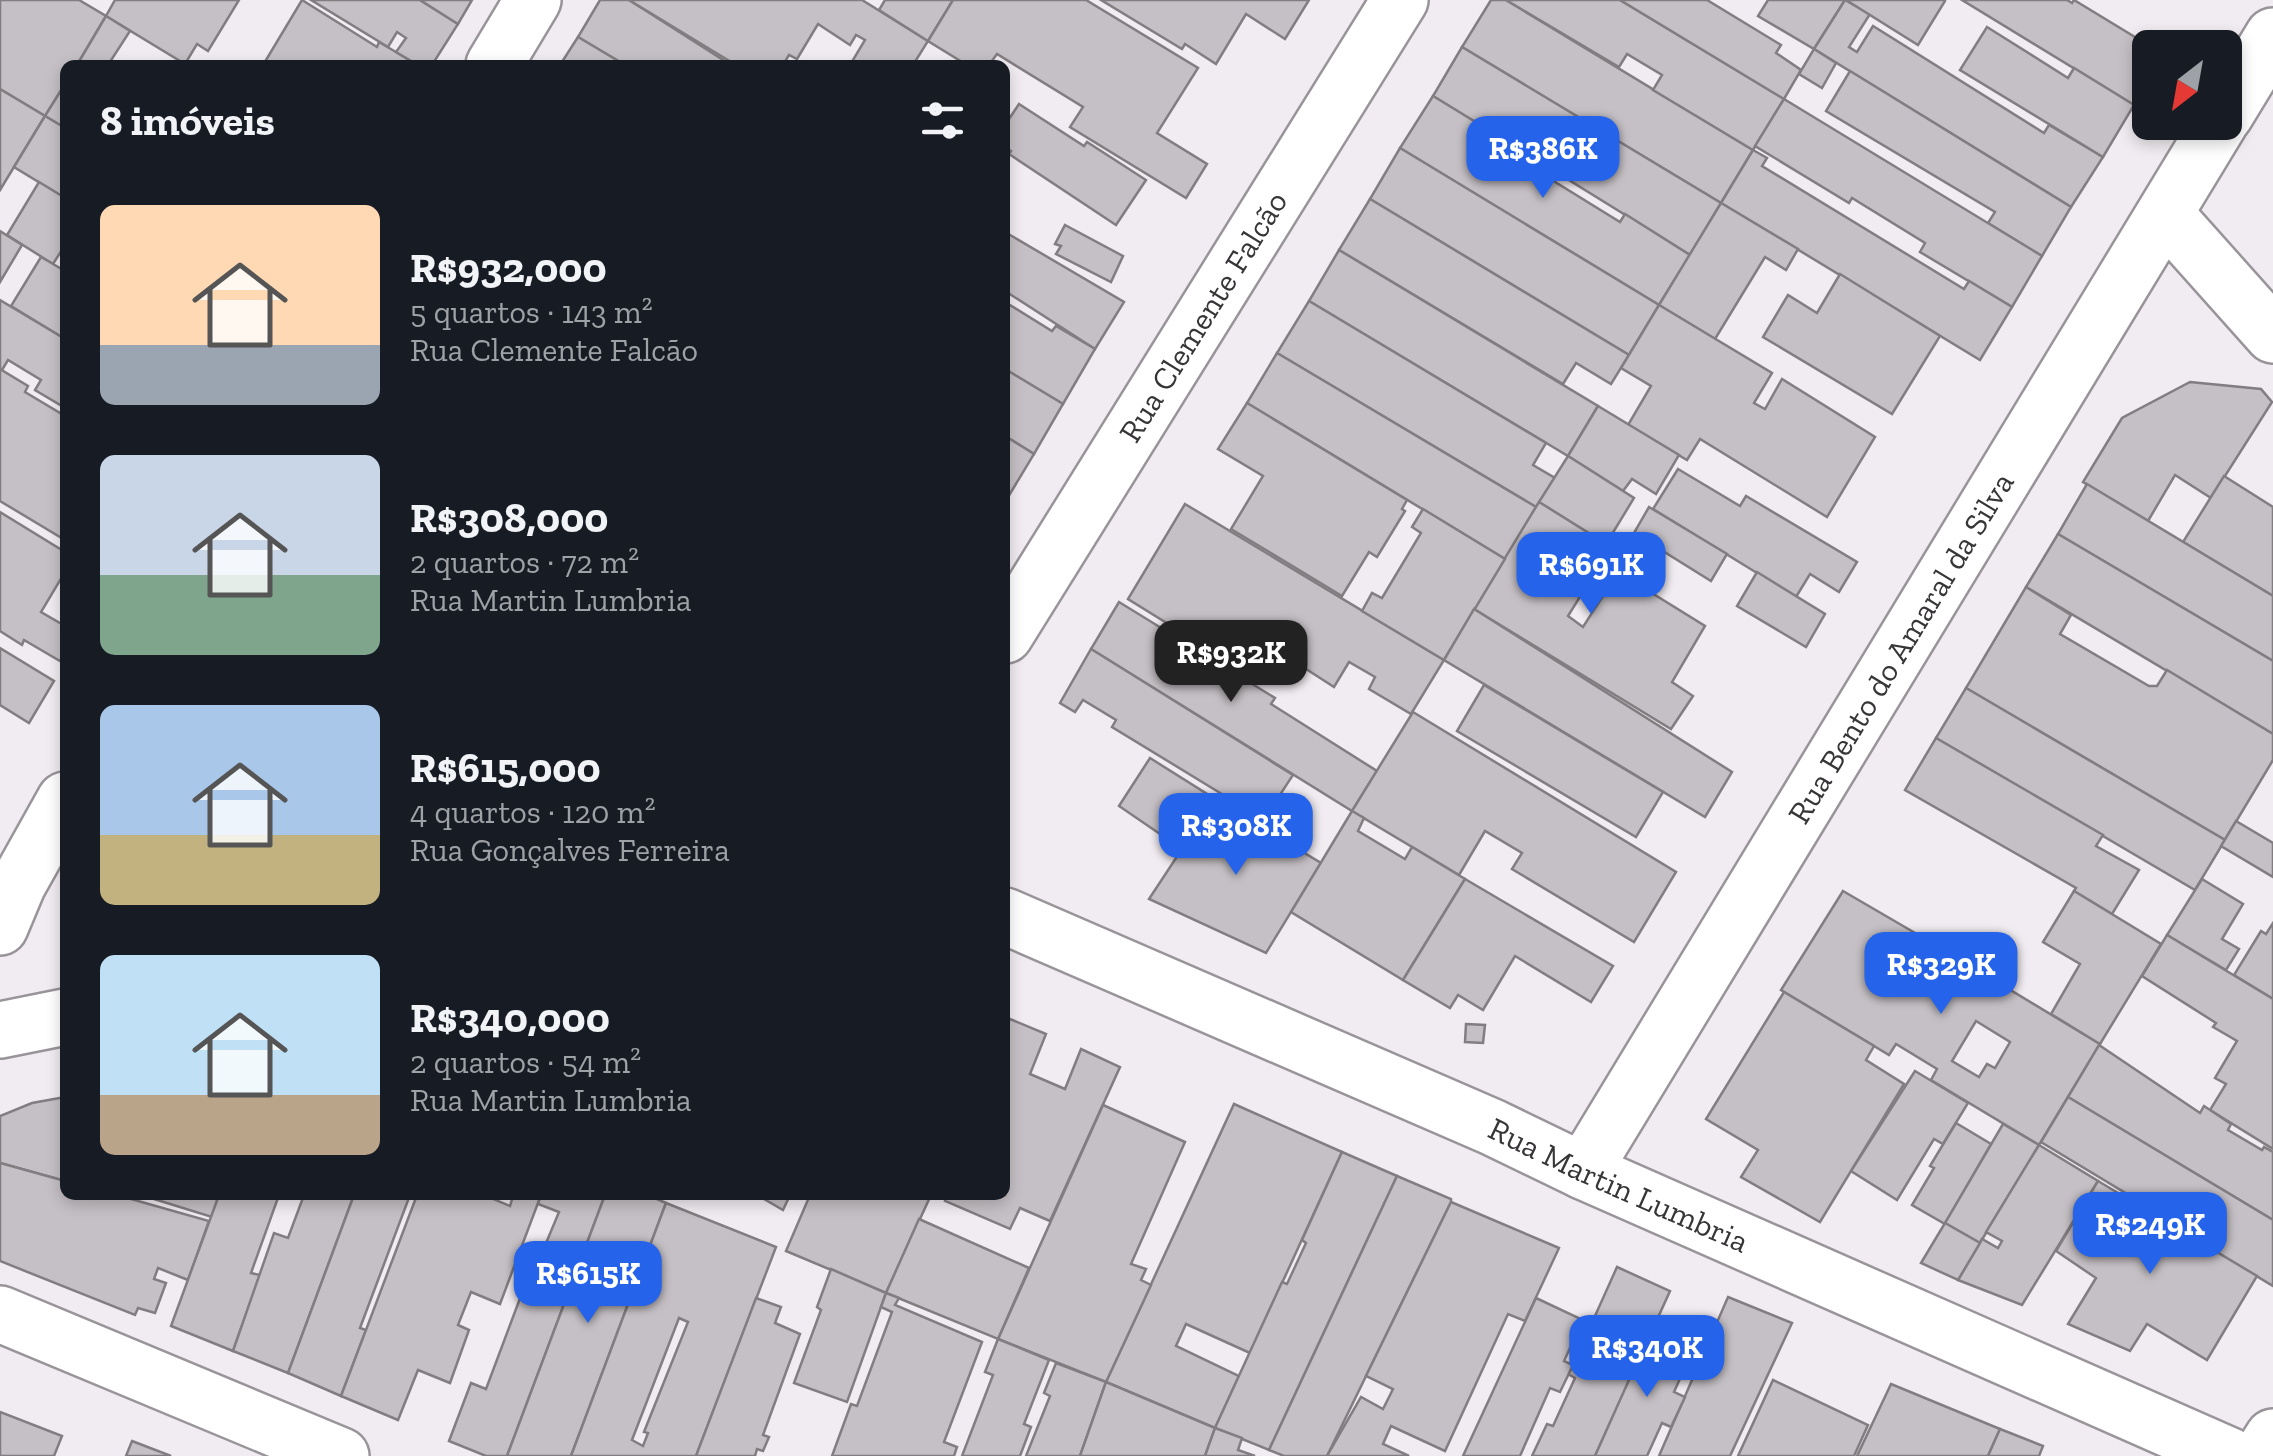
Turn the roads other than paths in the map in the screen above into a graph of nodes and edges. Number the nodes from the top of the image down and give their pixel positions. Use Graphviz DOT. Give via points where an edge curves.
graph roads {
  1 [pos="533,0"];
  2 [pos="1400,0"];
  3 [pos="2273,36"];
  4 [pos="497,60"];
  5 [pos="2242,87"];
  6 [pos="2209,140"];
  7 [pos="2165,214"];
  8 [pos="2273,335"];
  9 [pos="1010,627"];
  10 [pos="60,809"];
  11 [pos="1010,918"];
  12 [pos="0,927"];
  13 [pos="60,1019"];
  14 [pos="0,1030"];
  15 [pos="1583,1171"];
  16 [pos="0,1314"];
  17 [pos="2273,1437"];
  18 [pos="341,1456"];
  19 [pos="2230,1456"];
  20 [pos="2261,1456"];
  1 -- 4 [label="street"];
  2 -- 9 [label="street, Rua Clemente Falcão"];
  3 -- 5 [label="street"];
  6 -- 7 [label="street, Rua Bento do Amaral da Silva"];
  7 -- 8 [label="street"];
  7 -- 15 [label="street, Rua Bento do Amaral da Silva"];
  10 -- 12 [label="street"];
  11 -- 15 [label="street, Rua Martin Lumbria"];
  13 -- 14 [label="street"];
  15 -- 19 [label="street, Rua Martin Lumbria"];
  16 -- 18 [label="street"];
  17 -- 20 [label="street"];
}
